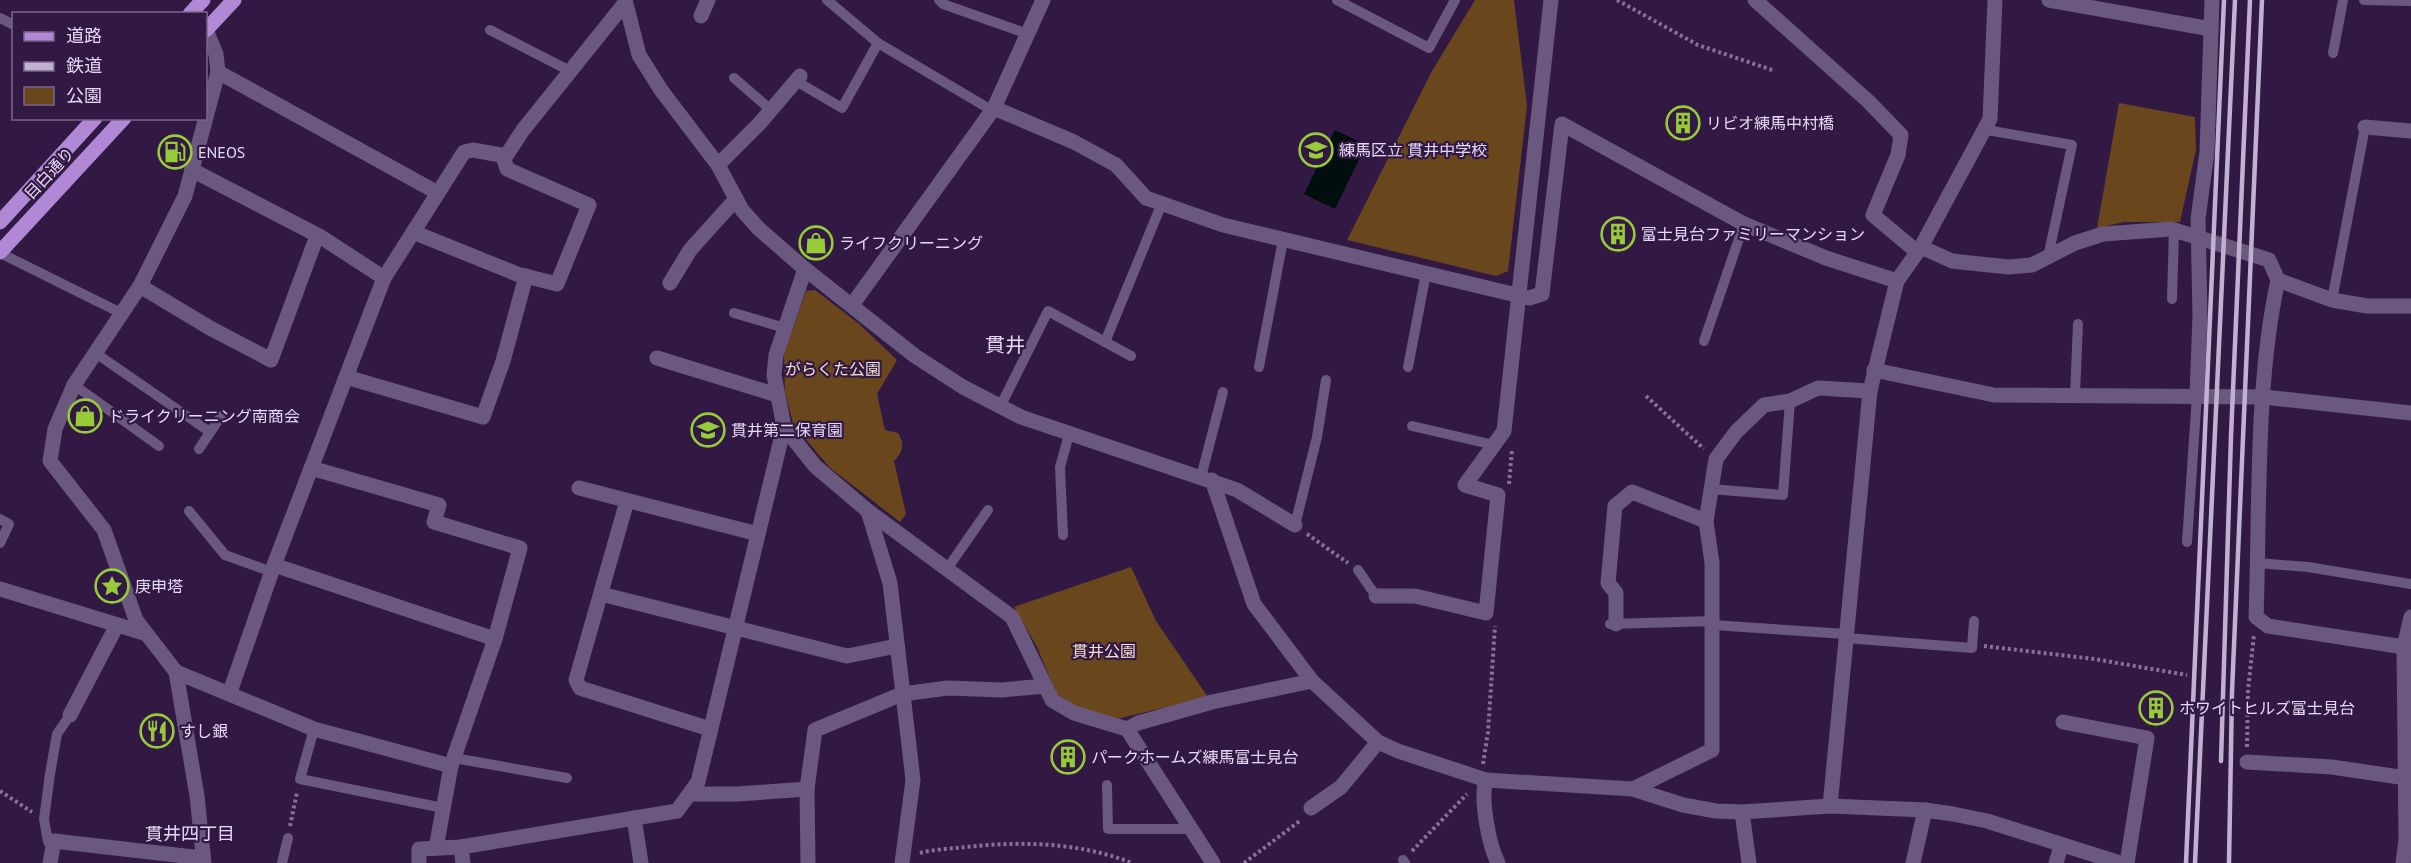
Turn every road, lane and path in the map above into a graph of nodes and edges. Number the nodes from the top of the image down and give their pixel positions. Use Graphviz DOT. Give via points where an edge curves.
graph roads {
  1 [pos="202,0"];
  2 [pos="234,0"];
  3 [pos="708,0"];
  4 [pos="827,0"];
  5 [pos="939,0"];
  6 [pos="1043,0"];
  7 [pos="1337,0"];
  8 [pos="1455,0"];
  9 [pos="1551,0"];
  10 [pos="1617,0"];
  11 [pos="1755,0"];
  12 [pos="1995,0"];
  13 [pos="2049,0"];
  14 [pos="2212,0"];
  15 [pos="2343,0"];
  16 [pos="2364,0"];
  17 [pos="625,1"];
  18 [pos="2411,1"];
  19 [pos="192,12"];
  20 [pos="701,16"];
  21 [pos="207,29"];
  22 [pos="2211,29"];
  23 [pos="490,30"];
  24 [pos="207,32"];
  25 [pos="1028,34"];
  26 [pos="878,43"];
  27 [pos="2333,53"];
  28 [pos="570,71"];
  29 [pos="1775,71"];
  30 [pos="218,72"];
  31 [pos="734,78"];
  32 [pos="798,79"];
  33 [pos="994,109"];
  34 [pos="771,110"];
  35 [pos="207,113"];
  36 [pos="93,120"];
  37 [pos="122,120"];
  38 [pos="205,120"];
  39 [pos="2365,127"];
  40 [pos="1987,130"];
  41 [pos="2411,131"];
  42 [pos="503,156"];
  43 [pos="718,165"];
  44 [pos="192,170"];
  45 [pos="438,193"];
  46 [pos="736,199"];
  47 [pos="1162,203"];
  48 [pos="0,222"];
  49 [pos="1744,224"];
  50 [pos="2174,230"];
  51 [pos="413,232"];
  52 [pos="317,236"];
  53 [pos="2198,236"];
  54 [pos="1283,240"];
  55 [pos="1918,249"];
  56 [pos="0,253"];
  57 [pos="2048,256"];
  58 [pos="805,269"];
  59 [pos="1426,273"];
  60 [pos="525,276"];
  61 [pos="384,278"];
  62 [pos="2278,280"];
  63 [pos="1897,281"];
  64 [pos="670,283"];
  65 [pos="140,286"];
  66 [pos="1520,296"];
  67 [pos="2172,299"];
  68 [pos="2332,300"];
  69 [pos="852,305"];
  70 [pos="2411,306"];
  71 [pos="121,313"];
  72 [pos="734,313"];
  73 [pos="2078,324"];
  74 [pos="785,328"];
  75 [pos="1704,340"];
  76 [pos="1105,342"];
  77 [pos="94,352"];
  78 [pos="1131,356"];
  79 [pos="657,358"];
  80 [pos="1259,367"];
  81 [pos="1408,367"];
  82 [pos="1874,370"];
  83 [pos="346,377"];
  84 [pos="1326,380"];
  85 [pos="74,385"];
  86 [pos="1870,391"];
  87 [pos="1224,392"];
  88 [pos="2074,394"];
  89 [pos="777,395"];
  90 [pos="2197,395"];
  91 [pos="1646,396"];
  92 [pos="2264,397"];
  93 [pos="1790,401"];
  94 [pos="1000,407"];
  95 [pos="2411,413"];
  96 [pos="221,416"];
  97 [pos="1412,426"];
  98 [pos="784,427"];
  99 [pos="1070,431"];
  100 [pos="210,432"];
  101 [pos="159,446"];
  102 [pos="1494,446"];
  103 [pos="199,449"];
  104 [pos="1716,459"];
  105 [pos="311,468"];
  106 [pos="1206,478"];
  107 [pos="579,488"];
  108 [pos="1712,489"];
  109 [pos="627,501"];
  110 [pos="988,510"];
  111 [pos="189,511"];
  112 [pos="868,511"];
  113 [pos="0,519"];
  114 [pos="1706,521"];
  115 [pos="1295,525"];
  116 [pos="758,534"];
  117 [pos="1063,535"];
  118 [pos="2187,542"];
  119 [pos="0,543"];
  120 [pos="2258,563"];
  121 [pos="273,568"];
  122 [pos="947,569"];
  123 [pos="1358,570"];
  124 [pos="2411,584"];
  125 [pos="0,589"];
  126 [pos="601,594"];
  127 [pos="1376,596"];
  128 [pos="2256,617"];
  129 [pos="2411,617"];
  130 [pos="1974,621"];
  131 [pos="1713,623"];
  132 [pos="1612,624"];
  133 [pos="117,625"];
  134 [pos="735,627"];
  135 [pos="144,633"];
  136 [pos="1846,636"];
  137 [pos="495,639"];
  138 [pos="897,646"];
  139 [pos="2404,646"];
  140 [pos="1972,648"];
  141 [pos="176,672"];
  142 [pos="2187,675"];
  143 [pos="1312,681"];
  144 [pos="1045,686"];
  145 [pos="230,692"];
  146 [pos="902,694"];
  147 [pos="70,715"];
  148 [pos="2063,722"];
  149 [pos="314,729"];
  150 [pos="710,729"];
  151 [pos="1127,729"];
  152 [pos="1378,742"];
  153 [pos="453,762"];
  154 [pos="2247,762"];
  155 [pos="567,778"];
  156 [pos="2406,778"];
  157 [pos="300,779"];
  158 [pos="1486,780"];
  159 [pos="1107,785"];
  160 [pos="807,789"];
  161 [pos="1633,789"];
  162 [pos="1470,790"];
  163 [pos="0,791"];
  164 [pos="690,794"];
  165 [pos="1830,806"];
  166 [pos="443,808"];
  167 [pos="1925,810"];
  168 [pos="1311,811"];
  169 [pos="1742,812"];
  170 [pos="634,818"];
  171 [pos="44,819"];
  172 [pos="1191,829"];
  173 [pos="288,838"];
  174 [pos="53,844"];
  175 [pos="2061,846"];
  176 [pos="461,847"];
  177 [pos="436,848"];
  178 [pos="917,854"];
  179 [pos="203,860"];
  180 [pos="1404,861"];
  181 [pos="812,862"];
  182 [pos="50,863"];
  183 [pos="282,863"];
  184 [pos="418,863"];
  185 [pos="463,863"];
  186 [pos="641,863"];
  187 [pos="902,863"];
  188 [pos="1132,863"];
  189 [pos="1213,863"];
  190 [pos="1244,863"];
  191 [pos="1498,863"];
  192 [pos="1749,863"];
  193 [pos="1913,863"];
  194 [pos="2056,863"];
  195 [pos="2120,863"];
  196 [pos="2127,863"];
  197 [pos="2403,863"];
  1 -- 19 [label="main road"];
  2 -- 21 [label="main road"];
  3 -- 20 [label="street"];
  4 -- 26 [label="lane"];
  5 -- 25 [label="lane" via="973,17"];
  6 -- 25 [label="street"];
  7 -- 8 [label="lane" via="1430,48"];
  9 -- 66 [label="street"];
  10 -- 29 [label="path" via="1698,45"];
  11 -- 55 [label="street" via="1901,135 1898,155 1873,215"];
  12 -- 40 [label="street"];
  13 -- 22 [label="street"];
  14 -- 22 [label="street"];
  15 -- 27 [label="lane"];
  16 -- 18 [label="lane"];
  17 -- 28 [label="street"];
  17 -- 43 [label="street" via="639,55"];
  22 -- 53 [label="street" via="2207,152"];
  23 -- 28 [label="lane"];
  24 -- 30 [label="street"];
  25 -- 33 [label="street"];
  26 -- 32 [label="lane" via="842,108"];
  26 -- 33 [label="lane"];
  28 -- 42 [label="street"];
  30 -- 35 [label="street"];
  30 -- 45 [label="street"];
  31 -- 34 [label="lane"];
  32 -- 34 [label="street"];
  33 -- 47 [label="street" via="1074,142 1116,165 1146,198"];
  33 -- 69 [label="street"];
  34 -- 43 [label="street"];
  36 -- 48 [label="main road, 目白通り"];
  37 -- 56 [label="main road, 目白通り"];
  38 -- 44 [label="street"];
  39 -- 41 [label="street"];
  39 -- 68 [label="lane"];
  40 -- 55 [label="street"];
  40 -- 57 [label="lane" via="2072,145"];
  42 -- 45 [label="street" via="479,150 464,152"];
  42 -- 60 [label="street" via="507,169 589,205 557,284"];
  43 -- 46 [label="street"];
  44 -- 52 [label="street"];
  44 -- 65 [label="street" via="185,196"];
  45 -- 51 [label="street"];
  46 -- 58 [label="street" via="759,229"];
  46 -- 64 [label="street" via="690,250"];
  47 -- 54 [label="street" via="1223,225"];
  47 -- 76 [label="lane"];
  49 -- 63 [label="street" via="1826,258"];
  49 -- 66 [label="street" via="1562,123 1542,294"];
  49 -- 75 [label="lane"];
  50 -- 53 [label="street"];
  50 -- 57 [label="street" via="2103,234"];
  50 -- 67 [label="lane"];
  51 -- 60 [label="street"];
  51 -- 61 [label="street"];
  52 -- 61 [label="street"];
  52 -- 65 [label="street" via="271,360"];
  53 -- 62 [label="street" via="2269,260"];
  53 -- 90 [label="street"];
  54 -- 59 [label="street"];
  54 -- 80 [label="lane"];
  55 -- 57 [label="street" via="1952,261 1988,266 2032,265"];
  55 -- 63 [label="street"];
  56 -- 71 [label="lane"];
  58 -- 69 [label="street"];
  58 -- 74 [label="street"];
  59 -- 66 [label="street"];
  59 -- 81 [label="lane"];
  60 -- 83 [label="street" via="504,361 483,417"];
  61 -- 83 [label="street"];
  62 -- 68 [label="street"];
  62 -- 92 [label="street"];
  63 -- 82 [label="street"];
  65 -- 71 [label="street"];
  66 -- 102 [label="street" via="1504,431"];
  68 -- 70 [label="street" via="2367,306"];
  69 -- 94 [label="street" via="915,356"];
  71 -- 77 [label="street"];
  72 -- 74 [label="lane"];
  73 -- 88 [label="lane"];
  74 -- 89 [label="street" via="776,355"];
  76 -- 78 [label="lane"];
  76 -- 94 [label="lane" via="1048,311"];
  77 -- 85 [label="street"];
  77 -- 100 [label="lane"];
  79 -- 89 [label="street"];
  82 -- 86 [label="street"];
  82 -- 88 [label="street" via="1994,395"];
  83 -- 105 [label="street"];
  84 -- 115 [label="lane"];
  85 -- 101 [label="lane"];
  85 -- 135 [label="street" via="54,429 50,461 104,530"];
  86 -- 93 [label="street" via="1818,388"];
  86 -- 136 [label="street"];
  87 -- 106 [label="lane"];
  88 -- 90 [label="street"];
  89 -- 98 [label="street"];
  90 -- 92 [label="street"];
  90 -- 118 [label="lane"];
  91 -- 104 [label="path"];
  92 -- 95 [label="street"];
  92 -- 120 [label="street"];
  93 -- 104 [label="street" via="1764,405"];
  93 -- 108 [label="lane" via="1783,495"];
  94 -- 99 [label="street"];
  96 -- 100 [label="lane"];
  97 -- 102 [label="lane"];
  98 -- 112 [label="street" via="815,466"];
  98 -- 116 [label="street"];
  99 -- 106 [label="street"];
  99 -- 117 [label="lane" via="1060,467"];
  100 -- 103 [label="lane"];
  102 -- 127 [label="street" via="1465,485 1498,495 1486,613 1414,596"];
  104 -- 108 [label="street"];
  105 -- 121 [label="street"];
  105 -- 137 [label="street" via="439,505 434,522 520,548"];
  106 -- 115 [label="street" via="1237,490"];
  106 -- 143 [label="street" via="1254,604"];
  107 -- 109 [label="street"];
  108 -- 114 [label="street"];
  109 -- 116 [label="street"];
  109 -- 126 [label="street"];
  110 -- 122 [label="lane"];
  111 -- 121 [label="lane" via="225,555"];
  112 -- 122 [label="street"];
  112 -- 138 [label="street" via="890,583"];
  113 -- 119 [label="lane" via="9,524"];
  114 -- 131 [label="street" via="1712,563"];
  114 -- 132 [label="street" via="1632,492 1615,506 1608,583 1616,593"];
  115 -- 123 [label="path"];
  116 -- 134 [label="street"];
  120 -- 124 [label="lane"];
  120 -- 128 [label="street"];
  121 -- 137 [label="street"];
  121 -- 145 [label="street"];
  122 -- 144 [label="street" via="1012,617"];
  123 -- 127 [label="lane"];
  125 -- 133 [label="street"];
  126 -- 134 [label="street"];
  126 -- 150 [label="street" via="576,680 580,688"];
  128 -- 139 [label="street" via="2268,626"];
  128 -- 154 [label="path" via="2248,690"];
  129 -- 139 [label="street"];
  130 -- 140 [label="lane"];
  131 -- 132 [label="lane"];
  131 -- 136 [label="lane"];
  131 -- 161 [label="street" via="1712,750"];
  133 -- 135 [label="street"];
  133 -- 147 [label="street"];
  134 -- 138 [label="street" via="847,656"];
  134 -- 150 [label="street"];
  135 -- 141 [label="street"];
  136 -- 140 [label="lane"];
  136 -- 165 [label="street"];
  137 -- 153 [label="street"];
  138 -- 146 [label="street"];
  139 -- 156 [label="street"];
  140 -- 142 [label="path" via="1978,645 2094,659"];
  141 -- 145 [label="street"];
  141 -- 179 [label="street" via="197,796"];
  143 -- 151 [label="street" via="1212,702"];
  143 -- 152 [label="street"];
  144 -- 146 [label="street" via="1001,690 948,688"];
  144 -- 151 [label="street" via="1052,700 1074,713"];
  145 -- 149 [label="street" via="273,715"];
  146 -- 160 [label="street" via="815,730"];
  146 -- 187 [label="street" via="914,780"];
  147 -- 171 [label="lane" via="57,734"];
  148 -- 196 [label="street" via="2147,738"];
  149 -- 153 [label="street"];
  149 -- 157 [label="lane"];
  150 -- 164 [label="street" via="698,782"];
  151 -- 172 [label="street"];
  152 -- 158 [label="street"];
  152 -- 168 [label="street" via="1341,787"];
  153 -- 155 [label="lane"];
  153 -- 166 [label="street"];
  154 -- 156 [label="street" via="2332,767"];
  156 -- 197 [label="street"];
  157 -- 166 [label="lane"];
  157 -- 173 [label="path"];
  158 -- 161 [label="street"];
  158 -- 191 [label="street" via="1483,798 1492,852"];
  159 -- 172 [label="lane" via="1108,829"];
  160 -- 164 [label="street"];
  160 -- 181 [label="street"];
  161 -- 169 [label="street" via="1683,805"];
  162 -- 180 [label="path"];
  163 -- 171 [label="path"];
  164 -- 170 [label="street" via="677,812"];
  165 -- 167 [label="street"];
  165 -- 169 [label="street"];
  166 -- 177 [label="street"];
  167 -- 175 [label="street" via="1987,821"];
  167 -- 193 [label="street"];
  168 -- 190 [label="path"];
  169 -- 192 [label="street"];
  170 -- 176 [label="street"];
  170 -- 186 [label="street"];
  171 -- 174 [label="lane" via="48,842"];
  172 -- 189 [label="street"];
  173 -- 183 [label="lane"];
  174 -- 179 [label="street" via="54,841"];
  174 -- 182 [label="street"];
  175 -- 194 [label="street"];
  175 -- 195 [label="street"];
  176 -- 177 [label="street"];
  176 -- 185 [label="street"];
  177 -- 184 [label="street" via="419,849"];
  178 -- 188 [label="path" via="982,845 1043,844 1099,850"];
}
